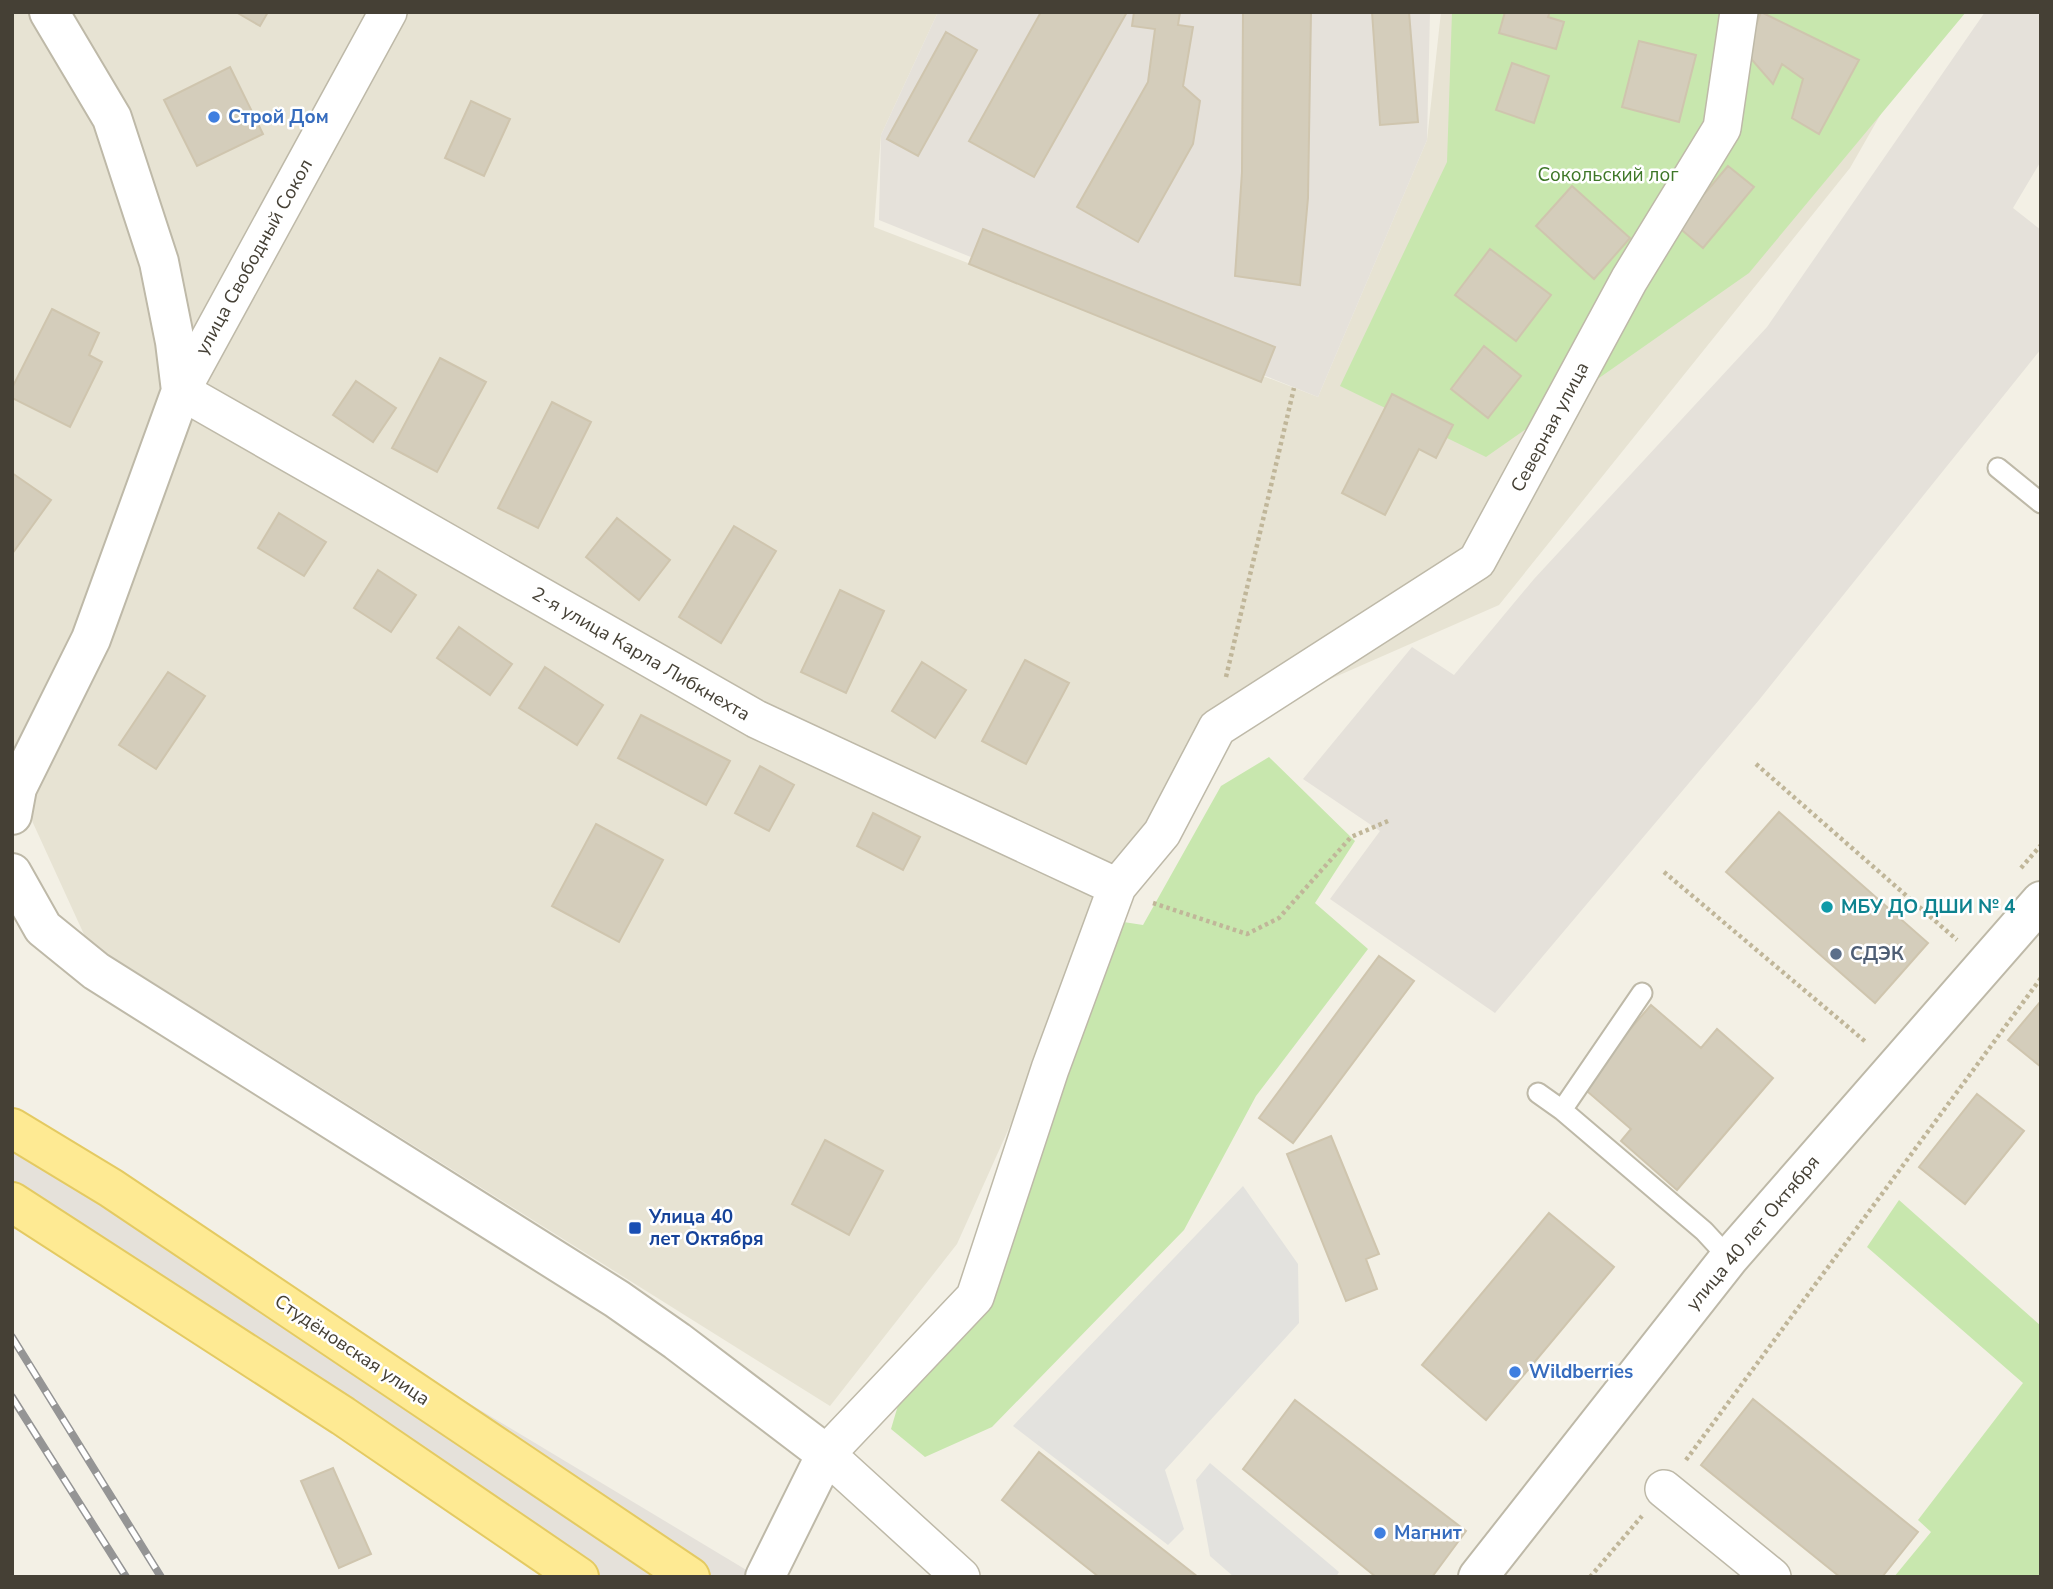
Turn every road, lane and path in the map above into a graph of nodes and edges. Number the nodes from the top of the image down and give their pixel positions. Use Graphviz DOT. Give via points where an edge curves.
graph roads {
  1 [pos="49,12"];
  2 [pos="388,12"];
  3 [pos="1739,12"];
  4 [pos="1294,388"];
  5 [pos="181,391"];
  6 [pos="1998,468"];
  7 [pos="2041,503"];
  8 [pos="1217,728"];
  9 [pos="1756,764"];
  10 [pos="12,815"];
  11 [pos="1388,821"];
  12 [pos="1664,872"];
  13 [pos="12,873"];
  14 [pos="1132,894"];
  15 [pos="2041,901"];
  16 [pos="1957,940"];
  17 [pos="2041,978"];
  18 [pos="1642,993"];
  19 [pos="1869,1045"];
  20 [pos="1538,1093"];
  21 [pos="1562,1110"];
  22 [pos="12,1128"];
  23 [pos="12,1202"];
  24 [pos="1729,1258"];
  25 [pos="826,1454"];
  26 [pos="1664,1489"];
  27 [pos="579,1577"];
  28 [pos="690,1577"];
  29 [pos="765,1577"];
  30 [pos="961,1577"];
  31 [pos="1478,1577"];
  32 [pos="1590,1577"];
  33 [pos="1772,1577"];
  1 -- 5 [label="street" via="112,118 159,262"];
  2 -- 5 [label="street, улица Свободный Сокол"];
  3 -- 8 [label="street, Северная улица" via="1722,128 1629,279 1477,561"];
  4 -- 8 [label="path" via="1229,656"];
  5 -- 10 [label="street" via="91,639 17,788"];
  5 -- 14 [label="street, 2-я улица Карла Либкнехта" via="756,719"];
  6 -- 7 [label="lane"];
  8 -- 14 [label="street"];
  9 -- 16 [label="path"];
  11 -- 14 [label="path" via="1351,837 1279,918 1247,934"];
  12 -- 19 [label="path"];
  13 -- 25 [label="street" via="43,928 96,971 617,1299"];
  14 -- 25 [label="street" via="1050,1069 975,1297"];
  15 -- 24 [label="street, улица 40 лет Октября"];
  17 -- 26 [label="path"];
  18 -- 21 [label="lane"];
  20 -- 21 [label="lane"];
  21 -- 24 [label="lane" via="1704,1231"];
  22 -- 28 [label="main road, Студёновская улица" via="111,1188"];
  23 -- 27 [label="main road" via="343,1416"];
  24 -- 31 [label="street, улица 40 лет Октября"];
  25 -- 29 [label="street"];
  25 -- 30 [label="street"];
  26 -- 32 [label="path"];
  26 -- 33 [label="street"];
}
